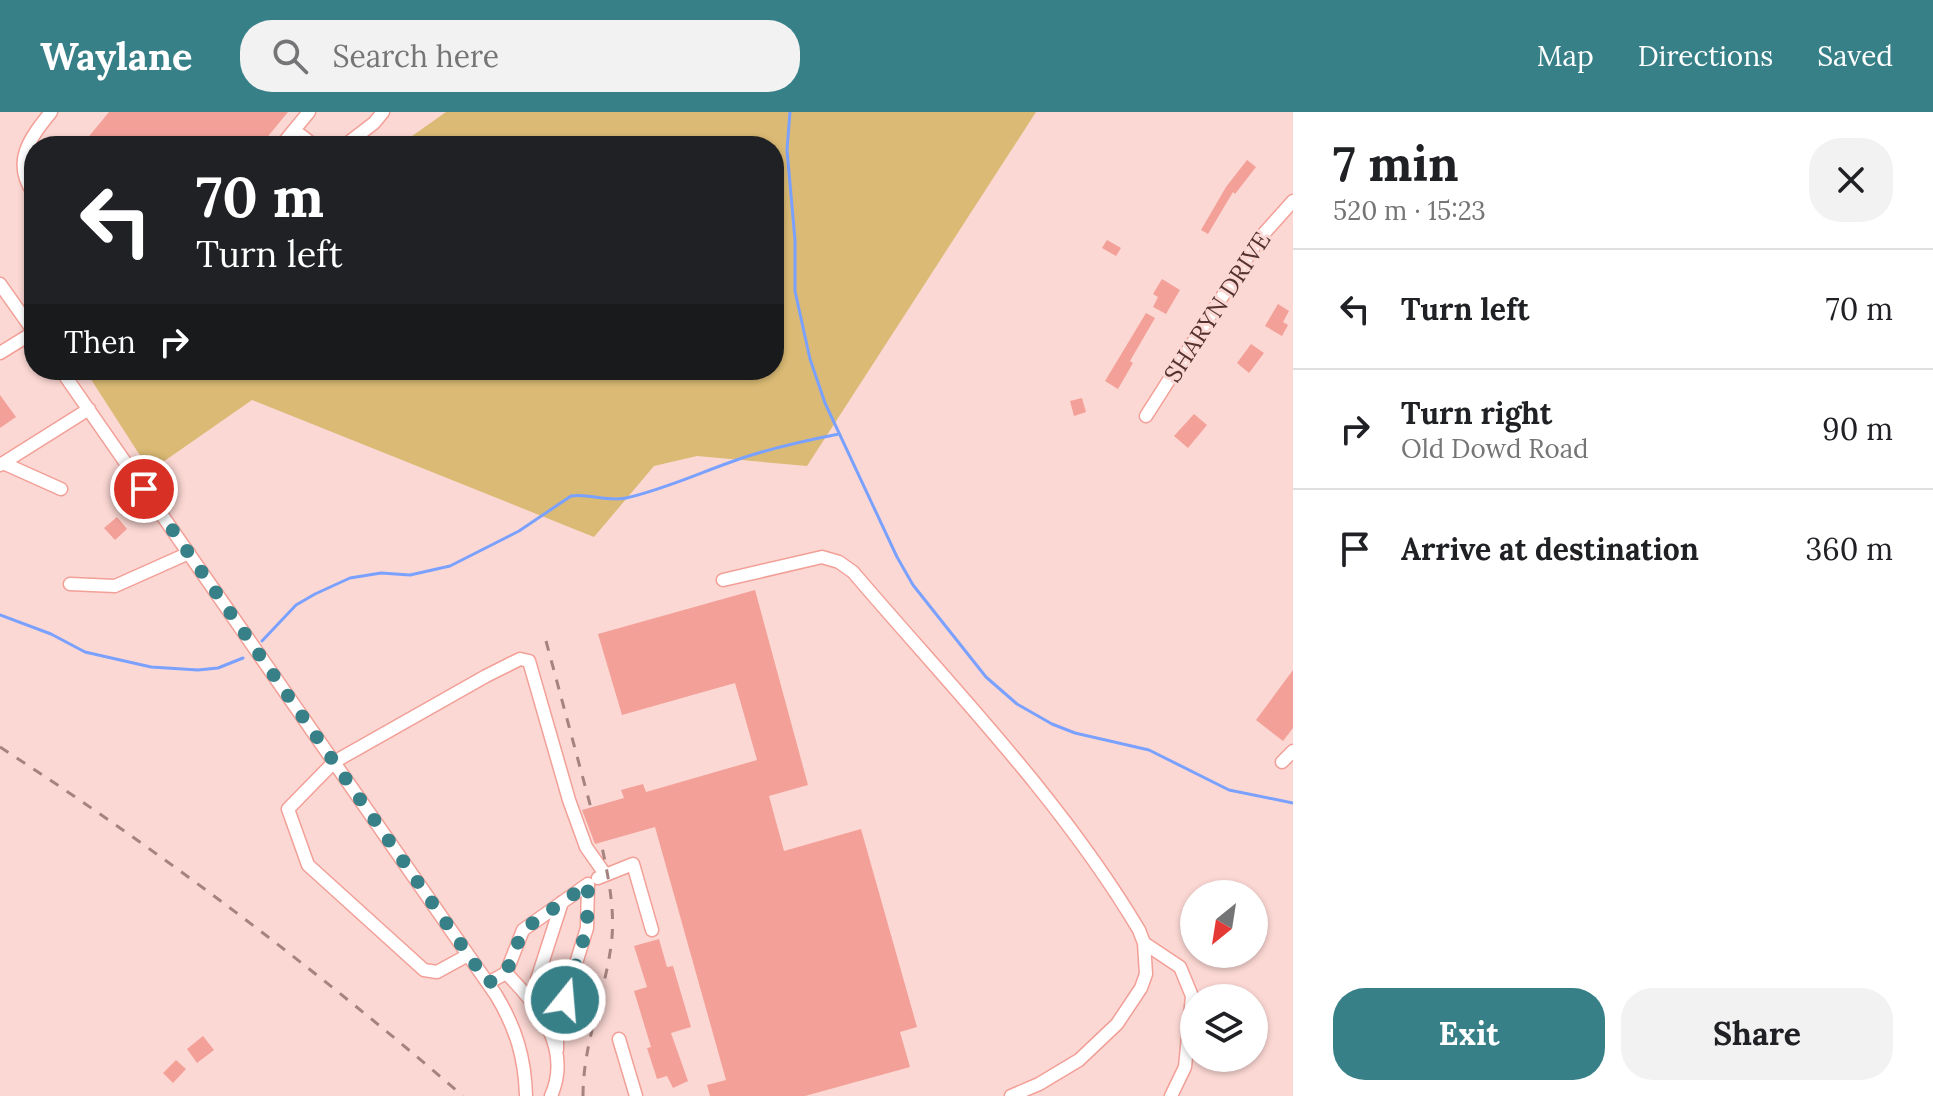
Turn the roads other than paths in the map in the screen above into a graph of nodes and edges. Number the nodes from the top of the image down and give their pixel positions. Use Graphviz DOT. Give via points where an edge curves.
graph roads {
  1 [pos="51,112"];
  2 [pos="309,112"];
  3 [pos="383,112"];
  4 [pos="294,130"];
  5 [pos="31,136"];
  6 [pos="289,136"];
  7 [pos="302,136"];
  8 [pos="357,136"];
  9 [pos="1293,201"];
  10 [pos="0,284"];
  11 [pos="24,318"];
  12 [pos="24,338"];
  13 [pos="0,353"];
  14 [pos="68,380"];
  15 [pos="89,409"];
  16 [pos="1146,416"];
  17 [pos="1,464"];
  18 [pos="61,489"];
  19 [pos="189,553"];
  20 [pos="723,580"];
  21 [pos="70,584"];
  22 [pos="1293,751"];
  23 [pos="334,762"];
  24 [pos="1282,762"];
  25 [pos="605,874"];
  26 [pos="588,884"];
  27 [pos="563,901"];
  28 [pos="652,930"];
  29 [pos="1144,943"];
  30 [pos="468,955"];
  31 [pos="506,973"];
  32 [pos="488,983"];
  33 [pos="531,998"];
  34 [pos="619,1039"];
  35 [pos="557,1050"];
  36 [pos="529,1095"];
  37 [pos="551,1096"];
  38 [pos="636,1096"];
  39 [pos="1011,1096"];
  40 [pos="1171,1096"];
  1 -- 5 [label="street"];
  2 -- 4 [label="street"];
  3 -- 8 [label="street"];
  4 -- 6 [label="street"];
  4 -- 7 [label="street"];
  9 -- 16 [label="street, SHARYN DRIVE" via="1259,239"];
  10 -- 11 [label="street"];
  12 -- 13 [label="street"];
  14 -- 15 [label="street"];
  15 -- 17 [label="street"];
  15 -- 19 [label="street"];
  17 -- 18 [label="street"];
  19 -- 21 [label="street" via="115,586"];
  19 -- 23 [label="street"];
  20 -- 29 [label="street" via="822,557 853,572 1025,772 1130,914"];
  22 -- 24 [label="street"];
  23 -- 25 [label="street" via="486,676 520,659 529,661 569,800 586,847"];
  23 -- 30 [label="street"];
  23 -- 30 [label="street" via="288,809 308,865 424,970 437,972"];
  25 -- 26 [label="street"];
  25 -- 28 [label="street" via="633,864"];
  26 -- 27 [label="street"];
  26 -- 35 [label="street" via="587,928 557,1024"];
  27 -- 31 [label="street" via="523,930"];
  27 -- 33 [label="street"];
  29 -- 39 [label="street" via="1146,974 1141,988 1108,1036 1060,1072"];
  29 -- 40 [label="street" via="1180,967 1192,996 1185,1067"];
  30 -- 32 [label="street"];
  31 -- 32 [label="street"];
  31 -- 33 [label="street"];
  32 -- 36 [label="street" via="519,1039"];
  33 -- 35 [label="street"];
  34 -- 38 [label="street"];
  35 -- 37 [label="street" via="560,1069"];
}
